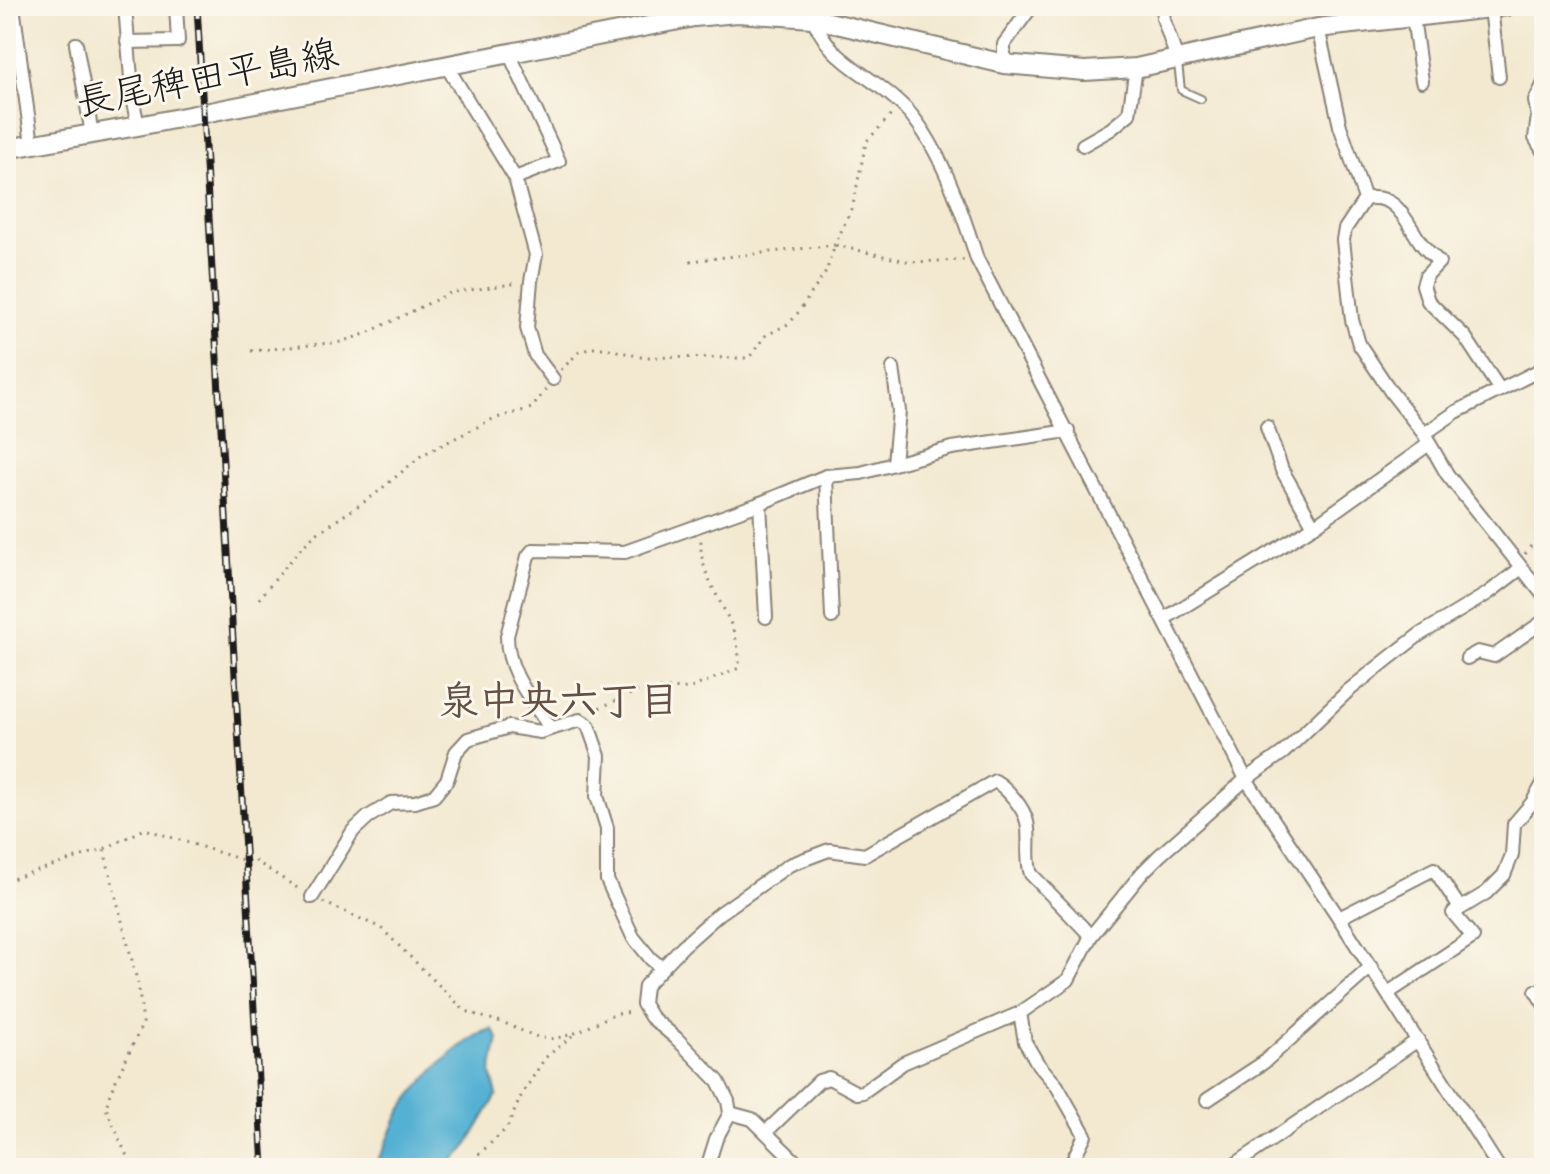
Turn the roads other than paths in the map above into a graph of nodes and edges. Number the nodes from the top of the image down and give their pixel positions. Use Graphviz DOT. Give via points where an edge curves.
graph roads {
  1 [pos="13,6"];
  2 [pos="125,6"];
  3 [pos="176,6"];
  4 [pos="1032,6"];
  5 [pos="1165,6"];
  6 [pos="1499,7"];
  7 [pos="810,12"];
  8 [pos="1413,17"];
  9 [pos="1318,28"];
  10 [pos="127,42"];
  11 [pos="76,44"];
  12 [pos="509,53"];
  13 [pos="1177,59"];
  14 [pos="1004,64"];
  15 [pos="446,65"];
  16 [pos="1136,68"];
  17 [pos="1499,77"];
  18 [pos="1422,81"];
  19 [pos="1544,83"];
  20 [pos="1201,99"];
  21 [pos="138,126"];
  22 [pos="92,134"];
  23 [pos="32,144"];
  24 [pos="1083,145"];
  25 [pos="6,149"];
  26 [pos="1544,153"];
  27 [pos="515,178"];
  28 [pos="1365,199"];
  29 [pos="893,368"];
  30 [pos="1544,368"];
  31 [pos="553,379"];
  32 [pos="1500,390"];
  33 [pos="1267,427"];
  34 [pos="1068,431"];
  35 [pos="1426,439"];
  36 [pos="894,463"];
  37 [pos="826,476"];
  38 [pos="760,503"];
  39 [pos="1314,526"];
  40 [pos="1520,569"];
  41 [pos="1544,596"];
  42 [pos="766,617"];
  43 [pos="832,617"];
  44 [pos="1164,619"];
  45 [pos="1544,621"];
  46 [pos="1467,658"];
  47 [pos="550,728"];
  48 [pos="1246,779"];
  49 [pos="1544,782"];
  50 [pos="312,897"];
  51 [pos="1460,908"];
  52 [pos="1339,918"];
  53 [pos="1091,936"];
  54 [pos="1371,967"];
  55 [pos="662,968"];
  56 [pos="1536,991"];
  57 [pos="1388,993"];
  58 [pos="1544,1004"];
  59 [pos="1020,1013"];
  60 [pos="1418,1040"];
  61 [pos="1207,1100"];
  62 [pos="730,1113"];
  63 [pos="767,1131"];
  64 [pos="707,1168"];
  65 [pos="802,1168"];
  66 [pos="1069,1168"];
  67 [pos="1230,1168"];
  68 [pos="1499,1168"];
  1 -- 23 [label="street"];
  2 -- 10 [label="street"];
  3 -- 10 [label="street" via="178,41"];
  4 -- 14 [label="street" via="1004,44"];
  5 -- 13 [label="street" via="1163,18"];
  6 -- 8 [label="main road, 長尾稗田平島線"];
  6 -- 17 [label="street"];
  7 -- 12 [label="main road, 長尾稗田平島線" via="694,17"];
  7 -- 14 [label="main road, 長尾稗田平島線"];
  7 -- 34 [label="street" via="842,62 883,88 909,112 927,140 962,208 977,259"];
  8 -- 9 [label="main road, 長尾稗田平島線"];
  8 -- 18 [label="street"];
  9 -- 13 [label="main road, 長尾稗田平島線"];
  9 -- 28 [label="street" via="1340,126"];
  10 -- 21 [label="street"];
  11 -- 22 [label="street"];
  12 -- 15 [label="main road, 長尾稗田平島線"];
  12 -- 27 [label="street" via="559,161"];
  13 -- 16 [label="main road, 長尾稗田平島線"];
  13 -- 20 [label="lane" via="1181,90"];
  14 -- 16 [label="main road, 長尾稗田平島線" via="1084,71"];
  15 -- 21 [label="main road, 長尾稗田平島線"];
  15 -- 27 [label="street"];
  16 -- 24 [label="street" via="1129,114"];
  19 -- 26 [label="street" via="1535,101 1535,138"];
  21 -- 22 [label="main road, 長尾稗田平島線"];
  22 -- 23 [label="main road, 長尾稗田平島線"];
  23 -- 25 [label="main road, 長尾稗田平島線"];
  27 -- 31 [label="street" via="536,255 527,328 535,355"];
  28 -- 32 [label="street" via="1386,199 1398,207 1439,262 1423,285 1428,301 1465,337"];
  28 -- 35 [label="street" via="1343,240 1352,320 1359,344"];
  29 -- 36 [label="street" via="899,411"];
  30 -- 32 [label="street"];
  32 -- 35 [label="street" via="1456,412"];
  33 -- 39 [label="street" via="1282,470"];
  34 -- 36 [label="street" via="952,448"];
  34 -- 44 [label="street"];
  35 -- 39 [label="street"];
  35 -- 40 [label="street"];
  36 -- 37 [label="street"];
  37 -- 38 [label="street"];
  37 -- 43 [label="street"];
  38 -- 42 [label="street"];
  38 -- 47 [label="street" via="625,552 533,550 507,636 508,655"];
  39 -- 44 [label="street"];
  40 -- 41 [label="street"];
  40 -- 48 [label="street" via="1419,635"];
  44 -- 48 [label="street"];
  45 -- 46 [label="street" via="1494,656 1478,652"];
  47 -- 50 [label="street" via="530,732 509,727 468,739 434,796 391,803 353,831"];
  47 -- 55 [label="street" via="580,720 588,725 599,756 597,796 607,828 607,880 633,937"];
  48 -- 52 [label="street"];
  48 -- 53 [label="street" via="1142,873"];
  49 -- 51 [label="street" via="1514,824 1512,855 1504,875"];
  51 -- 52 [label="street" via="1434,869"];
  51 -- 57 [label="street" via="1453,913 1473,937"];
  52 -- 54 [label="street"];
  53 -- 55 [label="street" via="1031,874 1026,818 995,781 865,855 829,850 789,865 719,914"];
  53 -- 59 [label="street" via="1068,980"];
  54 -- 57 [label="street"];
  54 -- 61 [label="street" via="1263,1063"];
  55 -- 62 [label="street" via="645,986 643,1004 718,1081"];
  56 -- 58 [label="street"];
  57 -- 60 [label="street"];
  59 -- 63 [label="street" via="903,1063 863,1092 829,1078 819,1081"];
  59 -- 66 [label="street" via="1025,1042 1085,1135"];
  60 -- 67 [label="street"];
  60 -- 68 [label="street"];
  62 -- 63 [label="street" via="752,1119"];
  62 -- 64 [label="street"];
  63 -- 65 [label="street"];
}
